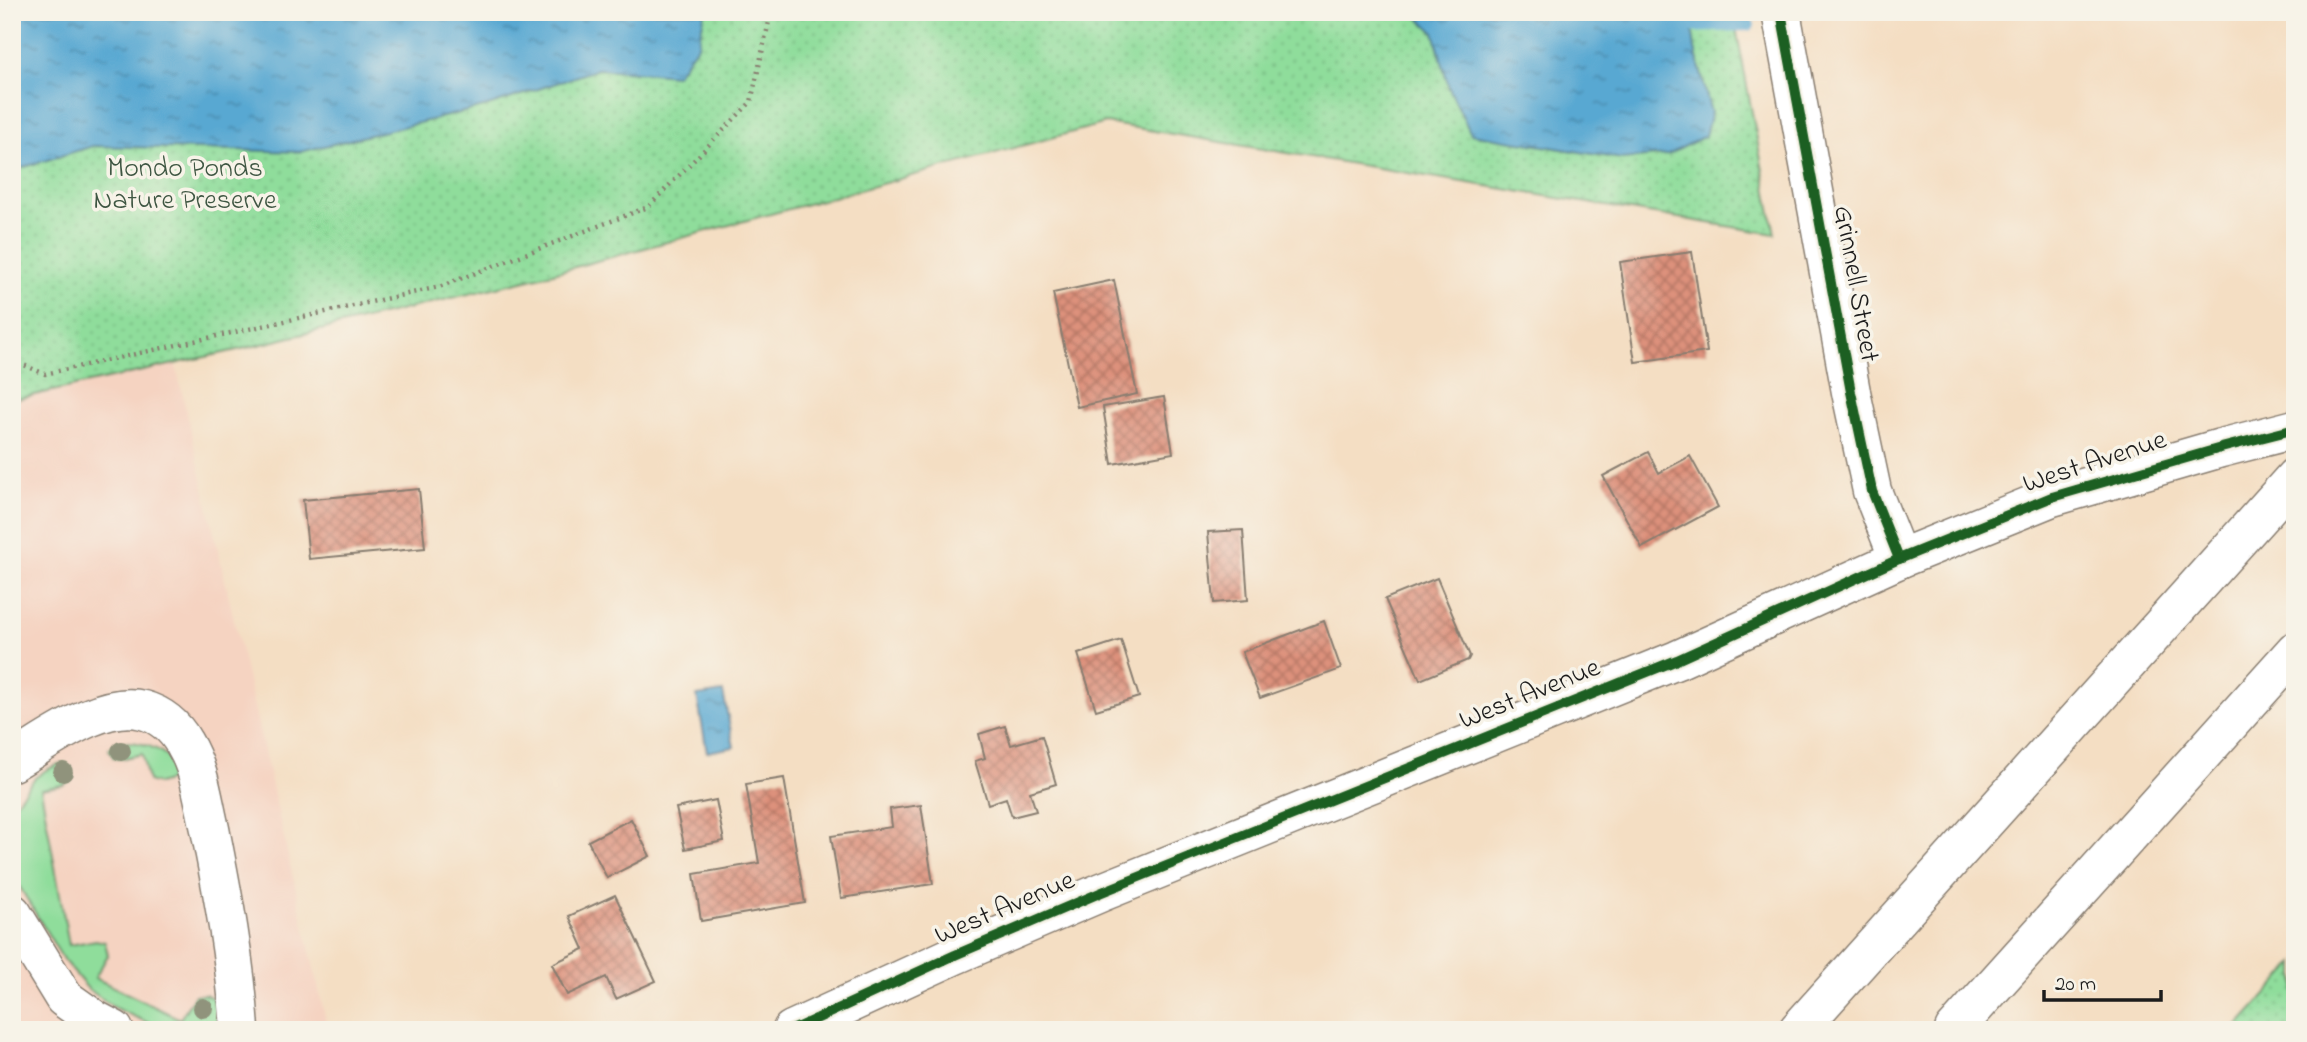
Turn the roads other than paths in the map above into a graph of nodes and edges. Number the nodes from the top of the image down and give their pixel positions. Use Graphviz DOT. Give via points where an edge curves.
graph roads {
  1 [pos="1782,12"];
  2 [pos="2295,429"];
  3 [pos="2294,477"];
  4 [pos="1899,559"];
  5 [pos="2295,651"];
  6 [pos="12,762"];
  7 [pos="12,913"];
  8 [pos="114,1030"];
  9 [pos="240,1030"];
  10 [pos="792,1030"];
  11 [pos="1798,1030"];
  12 [pos="1954,1030"];
  1 -- 4 [label="main road, Grinnell Street" via="1850,392 1872,491"];
  2 -- 4 [label="main road, West Avenue" via="2052,497"];
  3 -- 11 [label="main road"];
  4 -- 10 [label="main road, West Avenue" via="1677,660 1102,892"];
  5 -- 12 [label="main road"];
  6 -- 9 [label="main road" via="82,721 115,710 142,710 176,731 200,783 219,873"];
  7 -- 8 [label="main road" via="64,998"];
}
